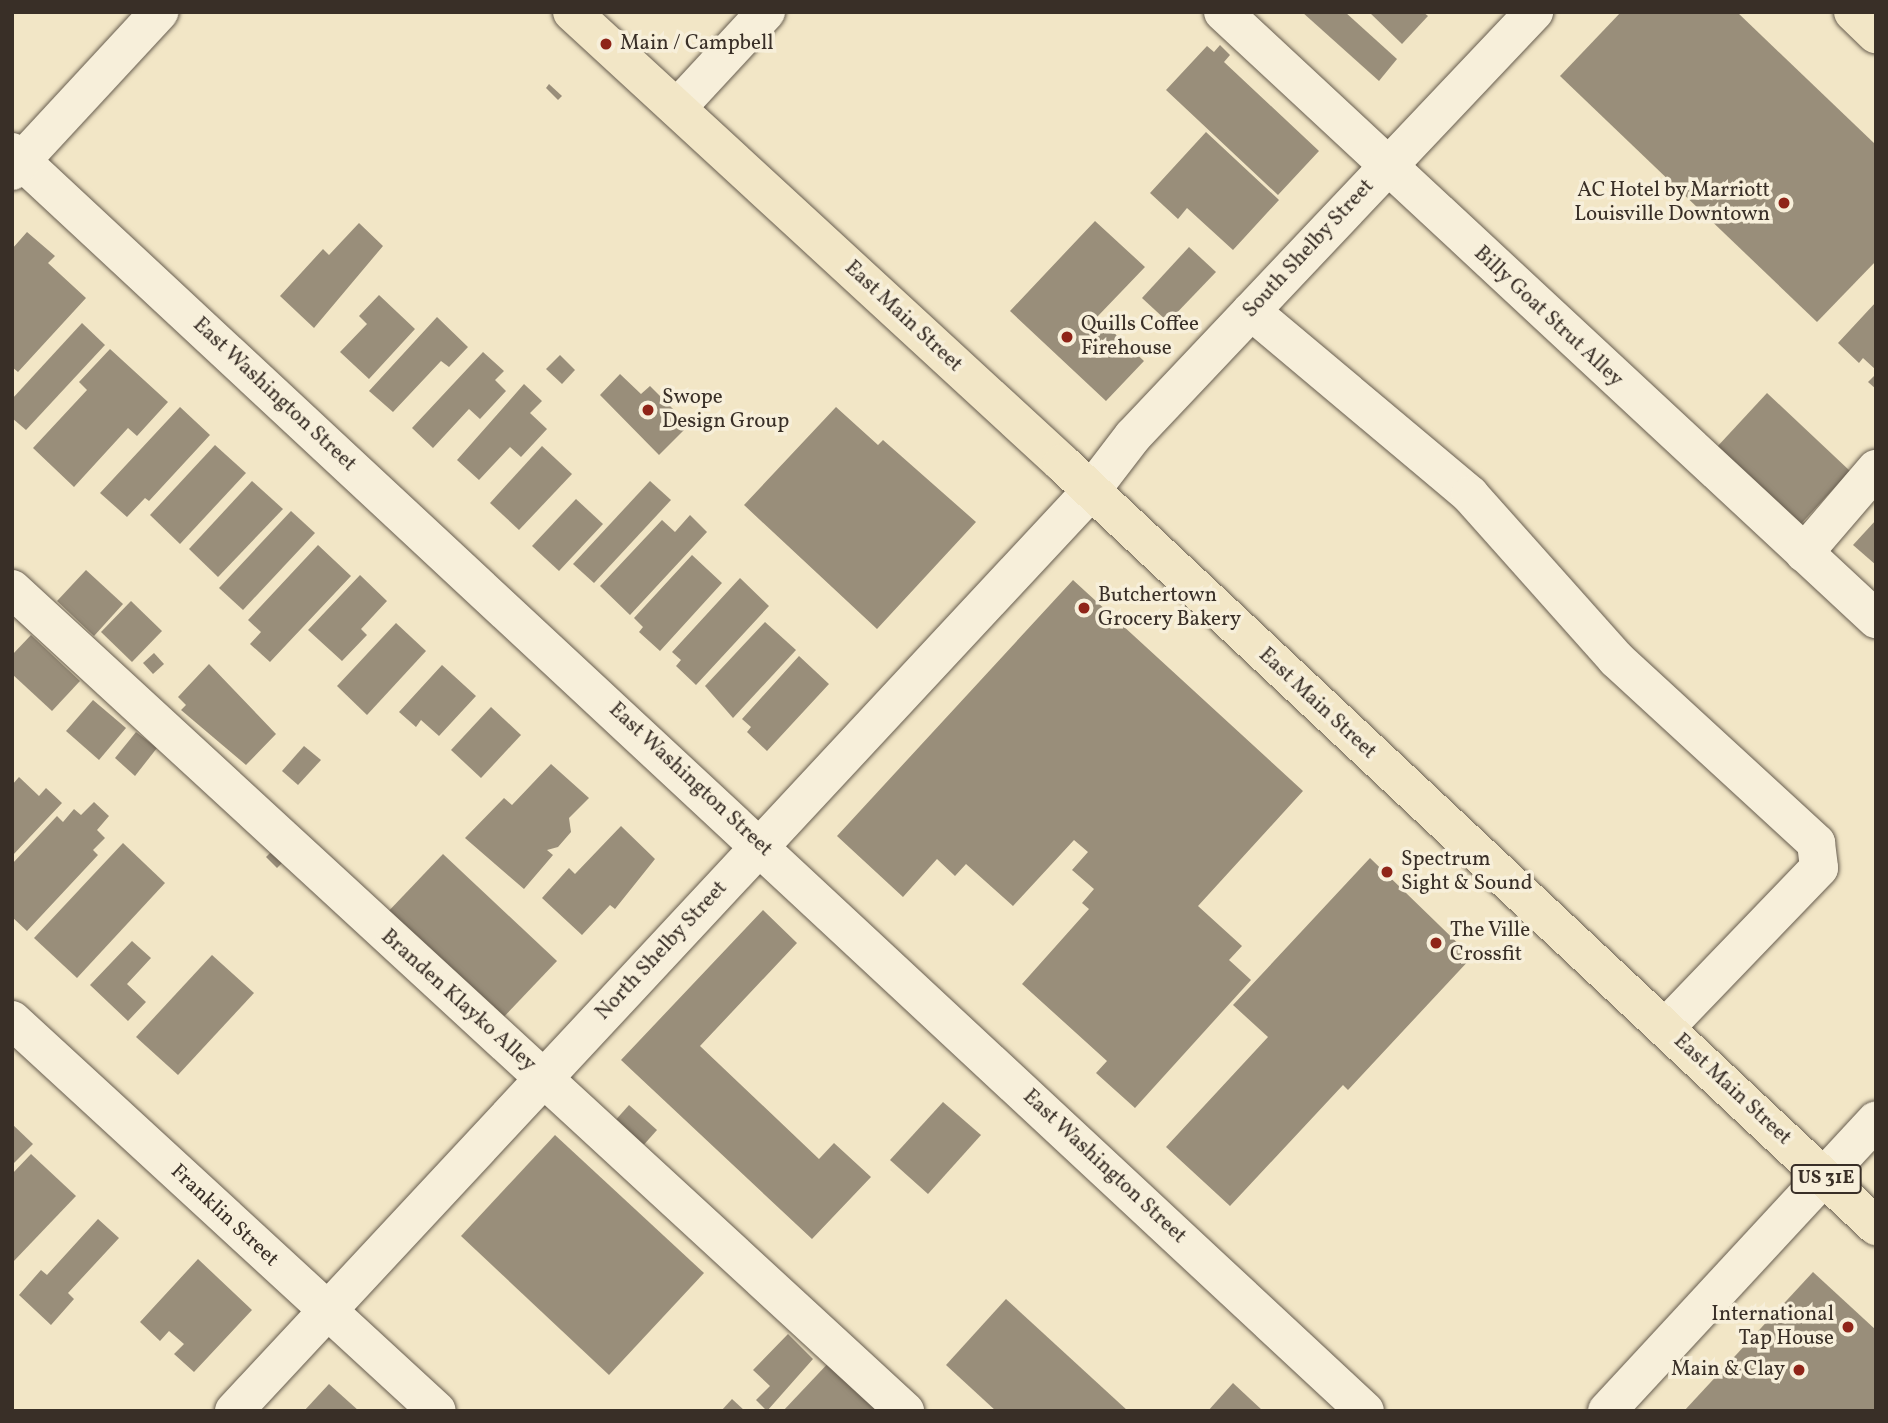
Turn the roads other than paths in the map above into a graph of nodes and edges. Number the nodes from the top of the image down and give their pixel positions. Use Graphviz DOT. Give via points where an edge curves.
graph roads {
  1 [pos="159,12"];
  2 [pos="572,12"];
  3 [pos="766,12"];
  4 [pos="1223,12"];
  5 [pos="1534,12"];
  6 [pos="1853,12"];
  7 [pos="1876,34"];
  8 [pos="677,108"];
  9 [pos="15,161"];
  10 [pos="1388,166"];
  11 [pos="1251,311"];
  12 [pos="1876,469"];
  13 [pos="1090,492"];
  14 [pos="1804,553"];
  15 [pos="12,589"];
  16 [pos="1876,619"];
  17 [pos="760,846"];
  18 [pos="12,1020"];
  19 [pos="1665,1028"];
  20 [pos="544,1078"];
  21 [pos="1876,1121"];
  22 [pos="1825,1178"];
  23 [pos="1876,1226"];
  24 [pos="328,1310"];
  25 [pos="234,1411"];
  26 [pos="437,1411"];
  27 [pos="905,1411"];
  28 [pos="1364,1411"];
  29 [pos="1607,1411"];
  1 -- 9 [label="street"];
  2 -- 8 [label="main road, East Main Street / US 31E"];
  3 -- 8 [label="street"];
  4 -- 10 [label="street, Billy Goat Strut Alley"];
  5 -- 10 [label="street, South Shelby Street"];
  6 -- 7 [label="main road"];
  8 -- 13 [label="main road, East Main Street / US 31E"];
  9 -- 17 [label="street, East Washington Street"];
  10 -- 11 [label="street, South Shelby Street"];
  10 -- 14 [label="street, Billy Goat Strut Alley"];
  11 -- 13 [label="street, South Shelby Street" via="1133,436"];
  11 -- 19 [label="street" via="1470,495 1616,659 1816,844 1819,868"];
  12 -- 14 [label="street"];
  13 -- 17 [label="street, North Shelby Street"];
  13 -- 19 [label="main road, East Main Street / US 31E"];
  14 -- 16 [label="street, Billy Goat Strut Alley"];
  15 -- 20 [label="street, Branden Klayko Alley"];
  17 -- 20 [label="street, North Shelby Street"];
  17 -- 28 [label="street, East Washington Street"];
  18 -- 24 [label="street, Franklin Street"];
  19 -- 22 [label="main road, East Main Street / US 31E"];
  20 -- 24 [label="street, North Shelby Street"];
  20 -- 27 [label="street, Branden Klayko Alley"];
  21 -- 22 [label="street"];
  22 -- 23 [label="main road, East Main Street / US 31E"];
  22 -- 29 [label="street"];
  24 -- 25 [label="street, North Shelby Street"];
  24 -- 26 [label="street, Franklin Street"];
}
